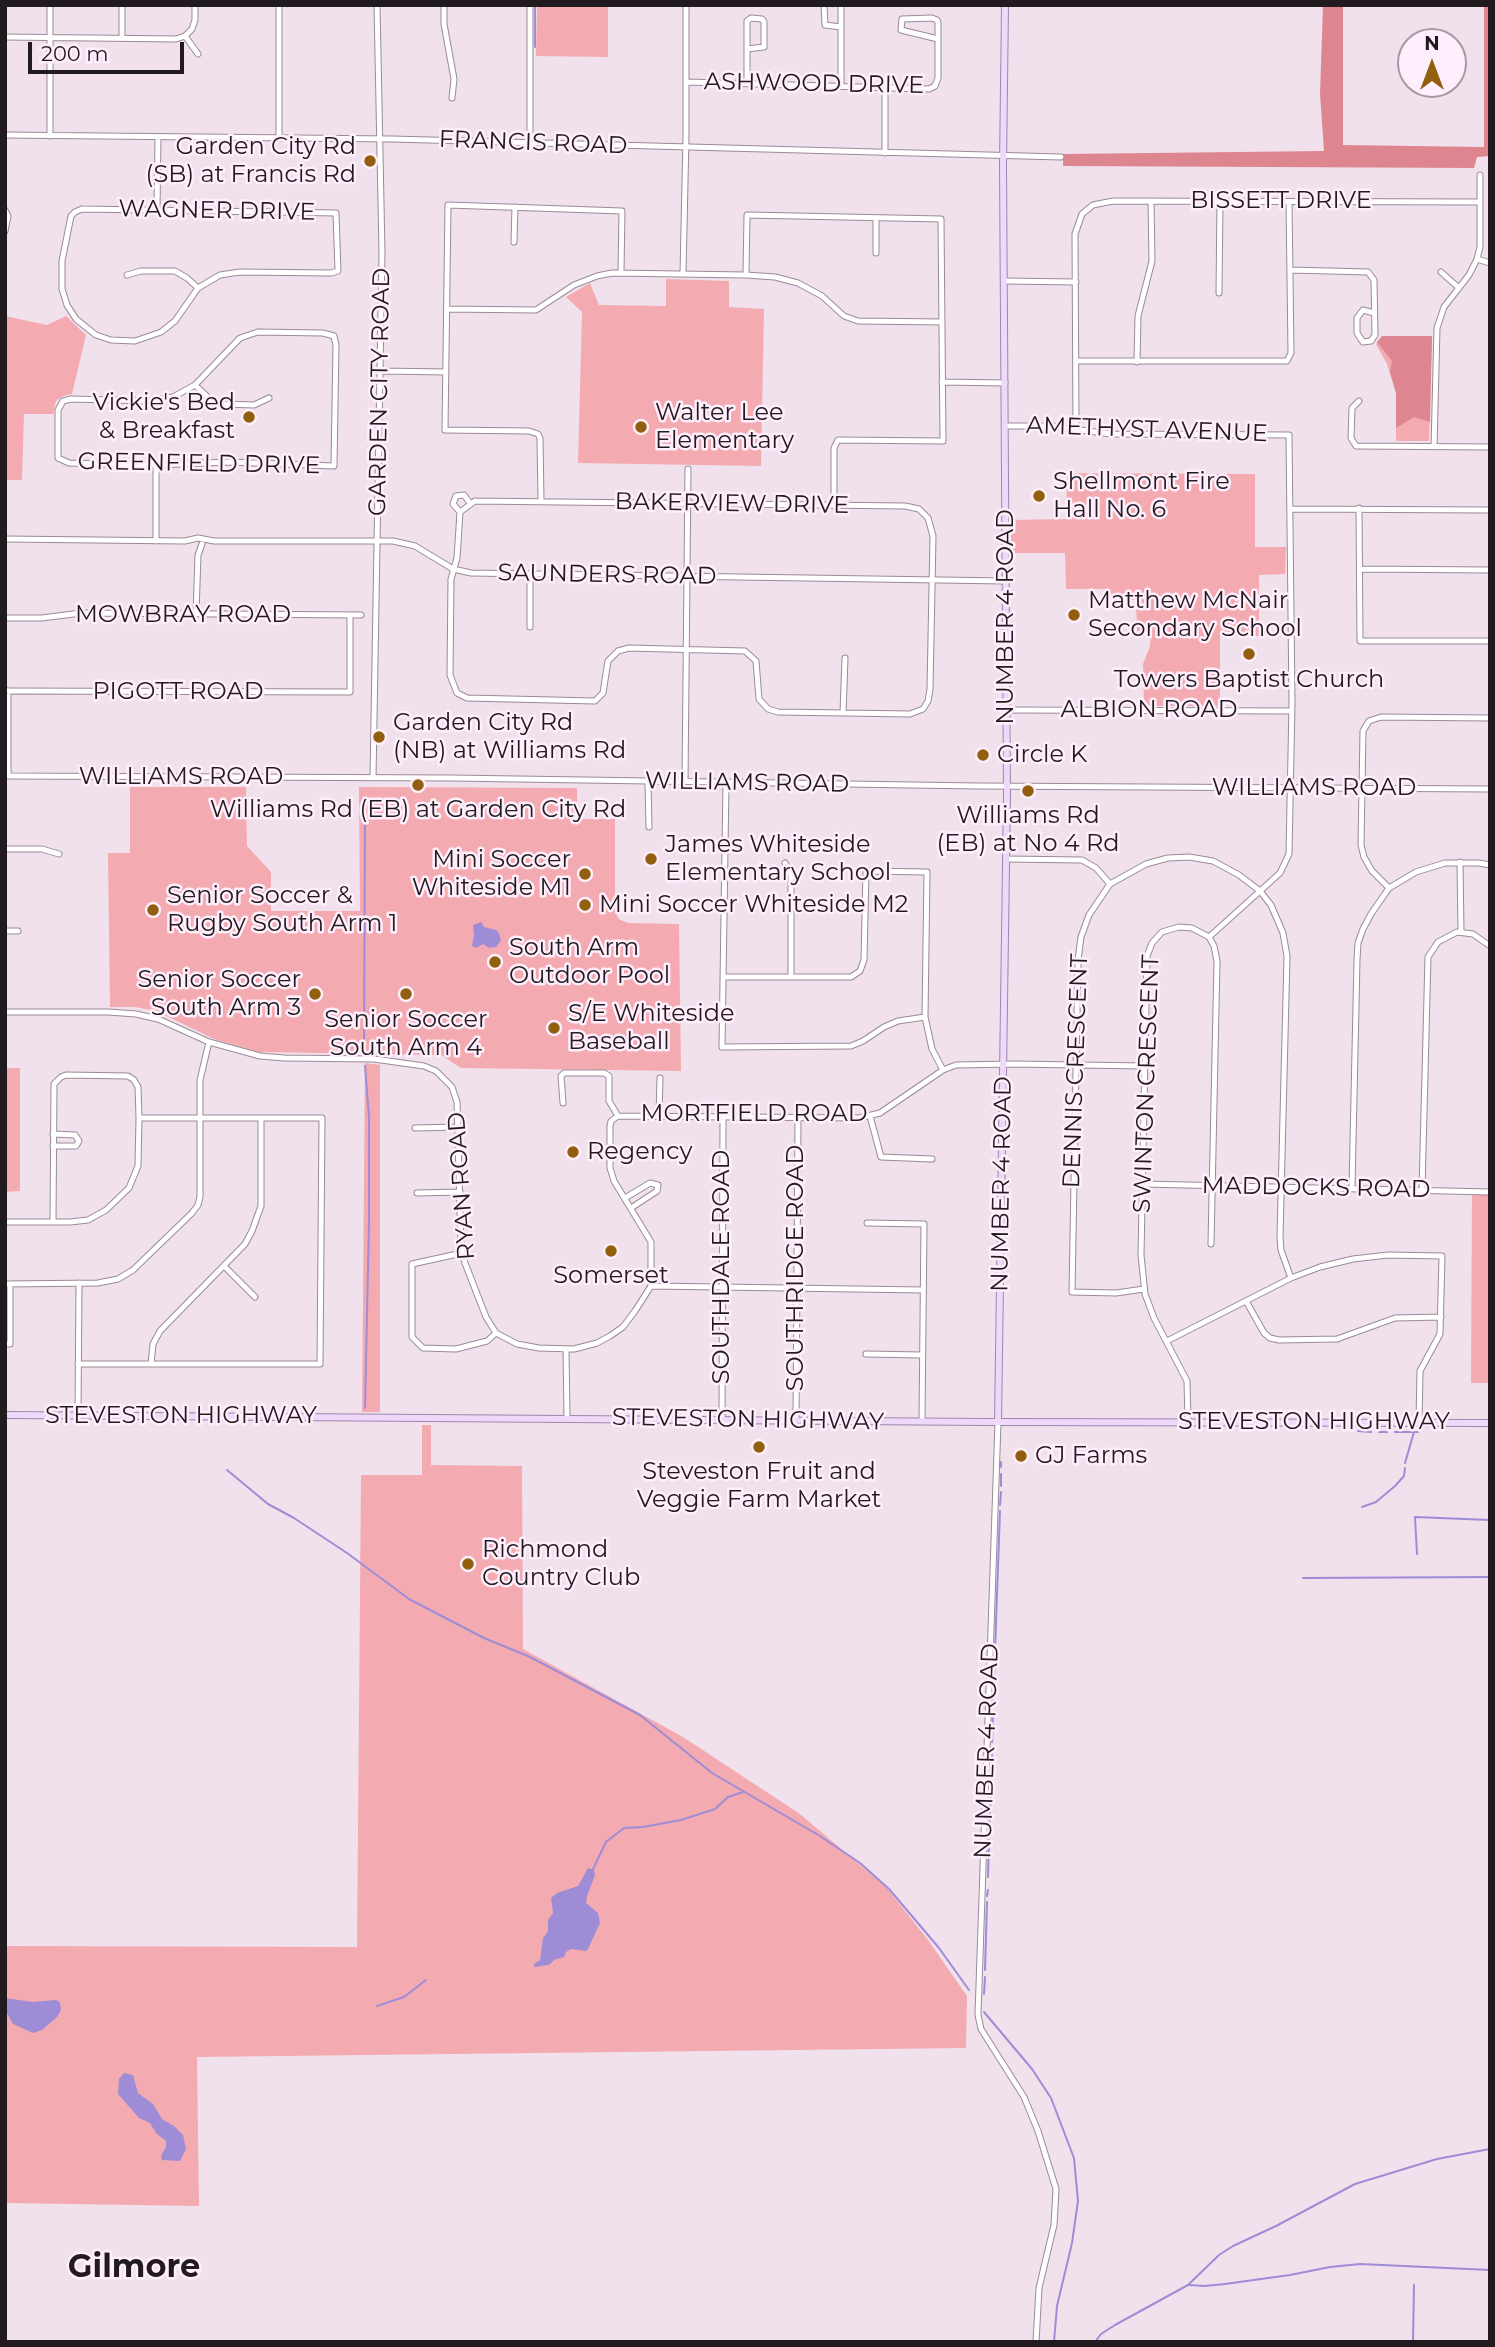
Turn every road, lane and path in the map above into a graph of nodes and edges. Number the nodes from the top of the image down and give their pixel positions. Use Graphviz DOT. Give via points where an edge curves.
graph roads {
  1 [pos="50,5"];
  2 [pos="122,5"];
  3 [pos="195,5"];
  4 [pos="279,5"];
  5 [pos="377,5"];
  6 [pos="443,5"];
  7 [pos="530,5"];
  8 [pos="687,5"];
  9 [pos="824,5"];
  10 [pos="841,5"];
  11 [pos="1005,5"];
  12 [pos="841,27"];
  13 [pos="188,34"];
  14 [pos="5,37"];
  15 [pos="50,38"];
  16 [pos="122,38"];
  17 [pos="938,39"];
  18 [pos="747,49"];
  19 [pos="198,54"];
  20 [pos="687,82"];
  21 [pos="747,83"];
  22 [pos="841,86"];
  23 [pos="885,88"];
  24 [pos="452,97"];
  25 [pos="5,135"];
  26 [pos="50,136"];
  27 [pos="158,137"];
  28 [pos="279,137"];
  29 [pos="379,139"];
  30 [pos="530,143"];
  31 [pos="686,148"];
  32 [pos="885,153"];
  33 [pos="1003,156"];
  34 [pos="1061,157"];
  35 [pos="1480,175"];
  36 [pos="1151,201"];
  37 [pos="1220,201"];
  38 [pos="1289,202"];
  39 [pos="1479,202"];
  40 [pos="515,207"];
  41 [pos="157,209"];
  42 [pos="5,210"];
  43 [pos="876,218"];
  44 [pos="5,231"];
  45 [pos="514,243"];
  46 [pos="876,253"];
  47 [pos="1477,259"];
  48 [pos="1490,262"];
  49 [pos="1290,270"];
  50 [pos="621,272"];
  51 [pos="1441,272"];
  52 [pos="683,273"];
  53 [pos="127,275"];
  54 [pos="746,275"];
  55 [pos="1004,281"];
  56 [pos="1076,282"];
  57 [pos="198,288"];
  58 [pos="1458,288"];
  59 [pos="1219,293"];
  60 [pos="447,309"];
  61 [pos="1374,313"];
  62 [pos="942,322"];
  63 [pos="1076,361"];
  64 [pos="1137,362"];
  65 [pos="381,371"];
  66 [pos="446,372"];
  67 [pos="942,382"];
  68 [pos="1005,383"];
  69 [pos="195,385"];
  70 [pos="269,398"];
  71 [pos="1359,401"];
  72 [pos="1005,426"];
  73 [pos="1076,429"];
  74 [pos="1434,447"];
  75 [pos="1490,447"];
  76 [pos="156,465"];
  77 [pos="688,470"];
  78 [pos="541,501"];
  79 [pos="470,503"];
  80 [pos="688,503"];
  81 [pos="834,506"];
  82 [pos="1359,508"];
  83 [pos="1290,509"];
  84 [pos="1490,509"];
  85 [pos="460,512"];
  86 [pos="5,539"];
  87 [pos="156,541"];
  88 [pos="377,541"];
  89 [pos="198,543"];
  90 [pos="453,569"];
  91 [pos="1360,569"];
  92 [pos="1490,570"];
  93 [pos="530,575"];
  94 [pos="686,577"];
  95 [pos="932,581"];
  96 [pos="1006,581"];
  97 [pos="195,614"];
  98 [pos="350,615"];
  99 [pos="361,615"];
  100 [pos="5,618"];
  101 [pos="530,627"];
  102 [pos="1490,641"];
  103 [pos="686,650"];
  104 [pos="845,658"];
  105 [pos="6,691"];
  106 [pos="1007,710"];
  107 [pos="1292,710"];
  108 [pos="843,713"];
  109 [pos="1490,718"];
  110 [pos="7,776"];
  111 [pos="373,778"];
  112 [pos="648,782"];
  113 [pos="685,782"];
  114 [pos="726,783"];
  115 [pos="1007,786"];
  116 [pos="1291,788"];
  117 [pos="1362,788"];
  118 [pos="1490,789"];
  119 [pos="649,827"];
  120 [pos="5,849"];
  121 [pos="59,854"];
  122 [pos="1006,859"];
  123 [pos="1460,862"];
  124 [pos="785,863"];
  125 [pos="1490,865"];
  126 [pos="1110,884"];
  127 [pos="1389,888"];
  128 [pos="1260,891"];
  129 [pos="5,931"];
  130 [pos="18,931"];
  131 [pos="1461,931"];
  132 [pos="1209,937"];
  133 [pos="1490,946"];
  134 [pos="723,977"];
  135 [pos="791,977"];
  136 [pos="5,1012"];
  137 [pos="925,1017"];
  138 [pos="209,1042"];
  139 [pos="1003,1064"];
  140 [pos="1076,1065"];
  141 [pos="1145,1066"];
  142 [pos="943,1070"];
  143 [pos="660,1078"];
  144 [pos="563,1103"];
  145 [pos="618,1116"];
  146 [pos="659,1116"];
  147 [pos="723,1116"];
  148 [pos="870,1116"];
  149 [pos="798,1117"];
  150 [pos="139,1118"];
  151 [pos="200,1118"];
  152 [pos="261,1118"];
  153 [pos="458,1127"];
  154 [pos="415,1128"];
  155 [pos="53,1135"];
  156 [pos="53,1146"];
  157 [pos="879,1152"];
  158 [pos="870,1159"];
  159 [pos="932,1159"];
  160 [pos="1143,1184"];
  161 [pos="1212,1185"];
  162 [pos="1282,1187"];
  163 [pos="1352,1188"];
  164 [pos="1422,1189"];
  165 [pos="460,1192"];
  166 [pos="1490,1192"];
  167 [pos="417,1193"];
  168 [pos="625,1198"];
  169 [pos="631,1208"];
  170 [pos="5,1222"];
  171 [pos="53,1222"];
  172 [pos="867,1223"];
  173 [pos="1212,1244"];
  174 [pos="462,1253"];
  175 [pos="224,1266"];
  176 [pos="1291,1278"];
  177 [pos="79,1283"];
  178 [pos="7,1284"];
  179 [pos="652,1286"];
  180 [pos="722,1288"];
  181 [pos="796,1289"];
  182 [pos="1144,1289"];
  183 [pos="923,1290"];
  184 [pos="255,1297"];
  185 [pos="1246,1301"];
  186 [pos="1441,1317"];
  187 [pos="496,1334"];
  188 [pos="1167,1342"];
  189 [pos="5,1344"];
  190 [pos="566,1349"];
  191 [pos="866,1354"];
  192 [pos="922,1355"];
  193 [pos="78,1364"];
  194 [pos="151,1364"];
  195 [pos="5,1415"];
  196 [pos="78,1415"];
  197 [pos="566,1418"];
  198 [pos="722,1419"];
  199 [pos="796,1420"];
  200 [pos="922,1421"];
  201 [pos="998,1422"];
  202 [pos="1188,1422"];
  203 [pos="1419,1422"];
  204 [pos="1490,1423"];
  205 [pos="1036,2342"];
  1 -- 15 [label="street"];
  2 -- 16 [label="street"];
  3 -- 13 [label="street" via="195,20"];
  4 -- 28 [label="street"];
  5 -- 29 [label="street, GARDEN CITY ROAD"];
  6 -- 24 [label="street" via="454,79"];
  7 -- 30 [label="street"];
  8 -- 20 [label="street"];
  9 -- 12 [label="street" via="825,25"];
  10 -- 12 [label="street"];
  11 -- 33 [label="main road, NUMBER 4 ROAD"];
  12 -- 22 [label="street"];
  13 -- 16 [label="street" via="176,39"];
  13 -- 19 [label="street"];
  14 -- 15 [label="street"];
  15 -- 16 [label="street"];
  15 -- 26 [label="street"];
  17 -- 17 [label="street, ASHWOOD DRIVE" via="936,19 902,19 904,31"];
  17 -- 23 [label="street, ASHWOOD DRIVE" via="935,86"];
  18 -- 18 [label="street" via="748,20 762,19 764,47"];
  18 -- 21 [label="street"];
  20 -- 21 [label="street, ASHWOOD DRIVE"];
  20 -- 31 [label="street"];
  21 -- 22 [label="street, ASHWOOD DRIVE"];
  22 -- 23 [label="street, ASHWOOD DRIVE"];
  23 -- 32 [label="street"];
  25 -- 26 [label="street, FRANCIS ROAD"];
  26 -- 27 [label="street, FRANCIS ROAD"];
  27 -- 28 [label="street, FRANCIS ROAD"];
  27 -- 41 [label="street"];
  28 -- 29 [label="street, FRANCIS ROAD"];
  29 -- 30 [label="street, FRANCIS ROAD"];
  29 -- 65 [label="street, GARDEN CITY ROAD"];
  30 -- 31 [label="street, FRANCIS ROAD"];
  31 -- 32 [label="street, FRANCIS ROAD"];
  31 -- 52 [label="street"];
  32 -- 33 [label="street, FRANCIS ROAD"];
  33 -- 34 [label="street, FRANCIS ROAD"];
  33 -- 55 [label="main road, NUMBER 4 ROAD"];
  35 -- 39 [label="street"];
  36 -- 37 [label="street, BISSETT DRIVE"];
  36 -- 56 [label="street, BISSETT DRIVE" via="1105,201 1084,211 1076,227"];
  36 -- 64 [label="street" via="1152,261 1138,316"];
  37 -- 38 [label="street, BISSETT DRIVE"];
  37 -- 59 [label="street"];
  38 -- 39 [label="street, BISSETT DRIVE"];
  38 -- 49 [label="street"];
  39 -- 47 [label="street"];
  40 -- 45 [label="street"];
  40 -- 50 [label="street" via="622,211"];
  40 -- 60 [label="street" via="448,205"];
  41 -- 57 [label="street, WAGNER DRIVE" via="82,209 71,216 62,261 67,305 96,335 124,341 151,337 175,321"];
  41 -- 57 [label="street, WAGNER DRIVE" via="336,213 338,271 231,272"];
  42 -- 44 [label="street"];
  43 -- 46 [label="street"];
  43 -- 54 [label="street" via="747,215"];
  43 -- 62 [label="street" via="941,219"];
  47 -- 48 [label="street"];
  47 -- 58 [label="street"];
  49 -- 61 [label="street" via="1368,272 1374,280"];
  49 -- 64 [label="street" via="1291,353 1287,361"];
  50 -- 52 [label="street"];
  50 -- 60 [label="street" via="582,281 536,310"];
  51 -- 58 [label="street"];
  52 -- 54 [label="street"];
  53 -- 57 [label="street" via="175,271"];
  54 -- 62 [label="street" via="798,283 858,321"];
  55 -- 56 [label="street"];
  55 -- 68 [label="main road, NUMBER 4 ROAD"];
  56 -- 63 [label="street"];
  58 -- 74 [label="street" via="1444,307 1437,328"];
  60 -- 66 [label="street"];
  61 -- 61 [label="street" via="1363,310 1357,318 1357,336 1363,342 1374,337"];
  62 -- 67 [label="street"];
  63 -- 64 [label="street"];
  63 -- 73 [label="street"];
  65 -- 66 [label="street"];
  65 -- 88 [label="street, GARDEN CITY ROAD"];
  66 -- 78 [label="street" via="445,430 539,435"];
  67 -- 68 [label="street"];
  67 -- 81 [label="street" via="943,440 837,441"];
  68 -- 72 [label="main road, NUMBER 4 ROAD"];
  69 -- 70 [label="street" via="210,398 229,405 259,404"];
  69 -- 76 [label="street, GREENFIELD DRIVE" via="159,400 71,399 59,406 60,460"];
  69 -- 76 [label="street, GREENFIELD DRIVE" via="247,335 334,336 334,466"];
  71 -- 74 [label="street" via="1352,408 1354,445"];
  72 -- 73 [label="street, AMETHYST AVENUE"];
  72 -- 96 [label="main road, NUMBER 4 ROAD"];
  73 -- 83 [label="street, AMETHYST AVENUE" via="1118,434 1289,435"];
  74 -- 75 [label="street"];
  76 -- 87 [label="street"];
  77 -- 80 [label="street"];
  78 -- 79 [label="street, BAKERVIEW DRIVE"];
  78 -- 80 [label="street, BAKERVIEW DRIVE"];
  79 -- 85 [label="street"];
  79 -- 85 [label="street, BAKERVIEW DRIVE" via="464,495 456,496 453,504"];
  80 -- 81 [label="street, BAKERVIEW DRIVE"];
  80 -- 94 [label="street"];
  81 -- 95 [label="street, BAKERVIEW DRIVE" via="905,506 922,511 932,531"];
  82 -- 83 [label="street"];
  82 -- 84 [label="street"];
  82 -- 91 [label="street"];
  83 -- 107 [label="street"];
  85 -- 90 [label="street"];
  86 -- 87 [label="street, SAUNDERS ROAD"];
  87 -- 89 [label="street, SAUNDERS ROAD"];
  88 -- 89 [label="street, SAUNDERS ROAD"];
  88 -- 90 [label="street, SAUNDERS ROAD" via="411,545"];
  88 -- 111 [label="street, GARDEN CITY ROAD"];
  89 -- 97 [label="street"];
  90 -- 93 [label="street, SAUNDERS ROAD"];
  90 -- 103 [label="street" via="450,676 457,693 467,698 595,701 603,693 608,661 618,651"];
  91 -- 92 [label="street"];
  91 -- 102 [label="street" via="1360,641"];
  93 -- 94 [label="street, SAUNDERS ROAD"];
  93 -- 101 [label="street"];
  94 -- 95 [label="street, SAUNDERS ROAD"];
  94 -- 103 [label="street"];
  95 -- 96 [label="street, SAUNDERS ROAD"];
  95 -- 108 [label="street" via="926,706 911,714"];
  96 -- 106 [label="main road, NUMBER 4 ROAD"];
  97 -- 98 [label="street, MOWBRAY ROAD"];
  97 -- 100 [label="street, MOWBRAY ROAD"];
  98 -- 99 [label="street, MOWBRAY ROAD"];
  98 -- 105 [label="street, PIGOTT ROAD" via="350,692"];
  103 -- 108 [label="street" via="741,650 752,655 757,664 759,699 772,711"];
  103 -- 113 [label="street"];
  104 -- 108 [label="street"];
  105 -- 110 [label="street"];
  106 -- 107 [label="street, ALBION ROAD"];
  106 -- 115 [label="main road, NUMBER 4 ROAD"];
  107 -- 116 [label="street"];
  109 -- 117 [label="street" via="1381,717 1369,721 1363,731"];
  110 -- 111 [label="street, WILLIAMS ROAD"];
  111 -- 112 [label="street, WILLIAMS ROAD"];
  112 -- 113 [label="street, WILLIAMS ROAD"];
  112 -- 119 [label="street"];
  113 -- 114 [label="street, WILLIAMS ROAD"];
  114 -- 115 [label="street, WILLIAMS ROAD"];
  114 -- 134 [label="street"];
  115 -- 116 [label="street, WILLIAMS ROAD"];
  115 -- 122 [label="main road, NUMBER 4 ROAD"];
  116 -- 117 [label="street, WILLIAMS ROAD"];
  116 -- 128 [label="street" via="1287,860"];
  117 -- 118 [label="street, WILLIAMS ROAD"];
  117 -- 127 [label="street" via="1360,845 1371,871"];
  120 -- 121 [label="street"];
  122 -- 126 [label="street" via="1082,860"];
  122 -- 139 [label="main road, NUMBER 4 ROAD"];
  123 -- 125 [label="street"];
  123 -- 127 [label="street" via="1431,866"];
  123 -- 131 [label="street"];
  124 -- 135 [label="street" via="791,874"];
  126 -- 128 [label="street, DENNIS CRESCENT" via="1146,864 1189,857 1226,867"];
  126 -- 140 [label="street, DENNIS CRESCENT" via="1088,915 1081,937"];
  127 -- 163 [label="street" via="1358,943"];
  128 -- 132 [label="street"];
  128 -- 162 [label="street, DENNIS CRESCENT" via="1286,942"];
  129 -- 130 [label="street"];
  131 -- 133 [label="street"];
  131 -- 164 [label="street" via="1442,938 1428,957"];
  132 -- 141 [label="street, SWINTON CRESCENT" via="1179,927 1162,932 1149,949"];
  132 -- 161 [label="street" via="1217,961"];
  134 -- 135 [label="street"];
  134 -- 137 [label="street" via="722,1047 851,1046 890,1024"];
  135 -- 137 [label="street" via="846,978 860,971 866,871 927,872"];
  136 -- 138 [label="street, RYAN ROAD" via="136,1014"];
  137 -- 142 [label="street" via="932,1049"];
  138 -- 151 [label="street" via="201,1074"];
  138 -- 153 [label="street, RYAN ROAD" via="260,1056 358,1057 430,1068 452,1087"];
  139 -- 140 [label="street, MORTFIELD ROAD"];
  139 -- 142 [label="street, MORTFIELD ROAD" via="964,1064"];
  139 -- 201 [label="main road, NUMBER 4 ROAD"];
  140 -- 141 [label="street, MORTFIELD ROAD"];
  140 -- 182 [label="street, DENNIS CRESCENT" via="1072,1292"];
  141 -- 160 [label="street, SWINTON CRESCENT"];
  142 -- 148 [label="street, MORTFIELD ROAD"];
  143 -- 146 [label="street"];
  144 -- 145 [label="street" via="564,1073 604,1073 609,1078 609,1101"];
  145 -- 146 [label="street, MORTFIELD ROAD"];
  145 -- 168 [label="street, MORTFIELD ROAD" via="610,1126 610,1168"];
  146 -- 147 [label="street, MORTFIELD ROAD"];
  147 -- 149 [label="street, MORTFIELD ROAD"];
  147 -- 180 [label="street, SOUTHDALE ROAD"];
  148 -- 149 [label="street, MORTFIELD ROAD"];
  148 -- 157 [label="street"];
  149 -- 181 [label="street, SOUTHRIDGE ROAD"];
  150 -- 151 [label="street"];
  150 -- 155 [label="street" via="136,1083 130,1077 70,1074 54,1084"];
  150 -- 171 [label="street" via="138,1167 126,1191 95,1218"];
  151 -- 152 [label="street"];
  151 -- 177 [label="street" via="200,1197 195,1208 125,1276 110,1282"];
  152 -- 175 [label="street" via="261,1206 245,1244"];
  152 -- 194 [label="street" via="322,1118 320,1364"];
  153 -- 154 [label="street"];
  153 -- 165 [label="street, RYAN ROAD"];
  155 -- 156 [label="street"];
  155 -- 156 [label="street" via="75,1135 79,1141 74,1146"];
  156 -- 171 [label="street"];
  157 -- 158 [label="street"];
  157 -- 159 [label="street" via="885,1158"];
  160 -- 161 [label="street, MADDOCKS ROAD"];
  160 -- 182 [label="street, SWINTON CRESCENT"];
  161 -- 162 [label="street, MADDOCKS ROAD"];
  161 -- 173 [label="street"];
  162 -- 163 [label="street, MADDOCKS ROAD"];
  162 -- 176 [label="street, DENNIS CRESCENT" via="1282,1250"];
  163 -- 164 [label="street, MADDOCKS ROAD"];
  164 -- 166 [label="street, MADDOCKS ROAD"];
  165 -- 167 [label="street"];
  165 -- 174 [label="street, RYAN ROAD"];
  168 -- 169 [label="street, MORTFIELD ROAD"];
  168 -- 169 [label="street" via="650,1182 658,1185 657,1191"];
  169 -- 179 [label="street, MORTFIELD ROAD" via="651,1242"];
  170 -- 171 [label="street"];
  172 -- 183 [label="street" via="924,1224"];
  174 -- 187 [label="street, RYAN ROAD"];
  174 -- 187 [label="street" via="411,1263 411,1332 426,1349 456,1349"];
  175 -- 184 [label="street"];
  175 -- 194 [label="street" via="160,1331"];
  176 -- 185 [label="street"];
  176 -- 186 [label="street" via="1353,1259 1442,1255"];
  177 -- 178 [label="street"];
  177 -- 193 [label="street"];
  178 -- 189 [label="street" via="10,1344"];
  179 -- 180 [label="street"];
  179 -- 190 [label="street" via="623,1326 610,1336"];
  180 -- 181 [label="street"];
  180 -- 198 [label="street, SOUTHDALE ROAD"];
  181 -- 183 [label="street"];
  181 -- 199 [label="street, SOUTHRIDGE ROAD"];
  182 -- 188 [label="street, SWINTON CRESCENT"];
  183 -- 192 [label="street"];
  185 -- 186 [label="street" via="1264,1332 1279,1340 1337,1339 1395,1318"];
  185 -- 188 [label="street"];
  186 -- 203 [label="street" via="1437,1341 1420,1371"];
  187 -- 190 [label="street" via="527,1347"];
  188 -- 202 [label="street, SWINTON CRESCENT" via="1187,1381"];
  190 -- 197 [label="street"];
  191 -- 192 [label="street"];
  192 -- 200 [label="street"];
  193 -- 194 [label="street"];
  193 -- 196 [label="street"];
  195 -- 196 [label="main road, STEVESTON HIGHWAY"];
  196 -- 197 [label="main road, STEVESTON HIGHWAY"];
  197 -- 198 [label="main road, STEVESTON HIGHWAY"];
  198 -- 199 [label="main road, STEVESTON HIGHWAY"];
  199 -- 200 [label="main road, STEVESTON HIGHWAY"];
  200 -- 201 [label="main road, STEVESTON HIGHWAY"];
  201 -- 202 [label="main road, STEVESTON HIGHWAY"];
  201 -- 205 [label="street, NUMBER 4 ROAD" via="978,2015 985,2036 1024,2097 1056,2189 1054,2225 1040,2280"];
  202 -- 203 [label="main road, STEVESTON HIGHWAY"];
  203 -- 204 [label="main road, STEVESTON HIGHWAY"];
}
